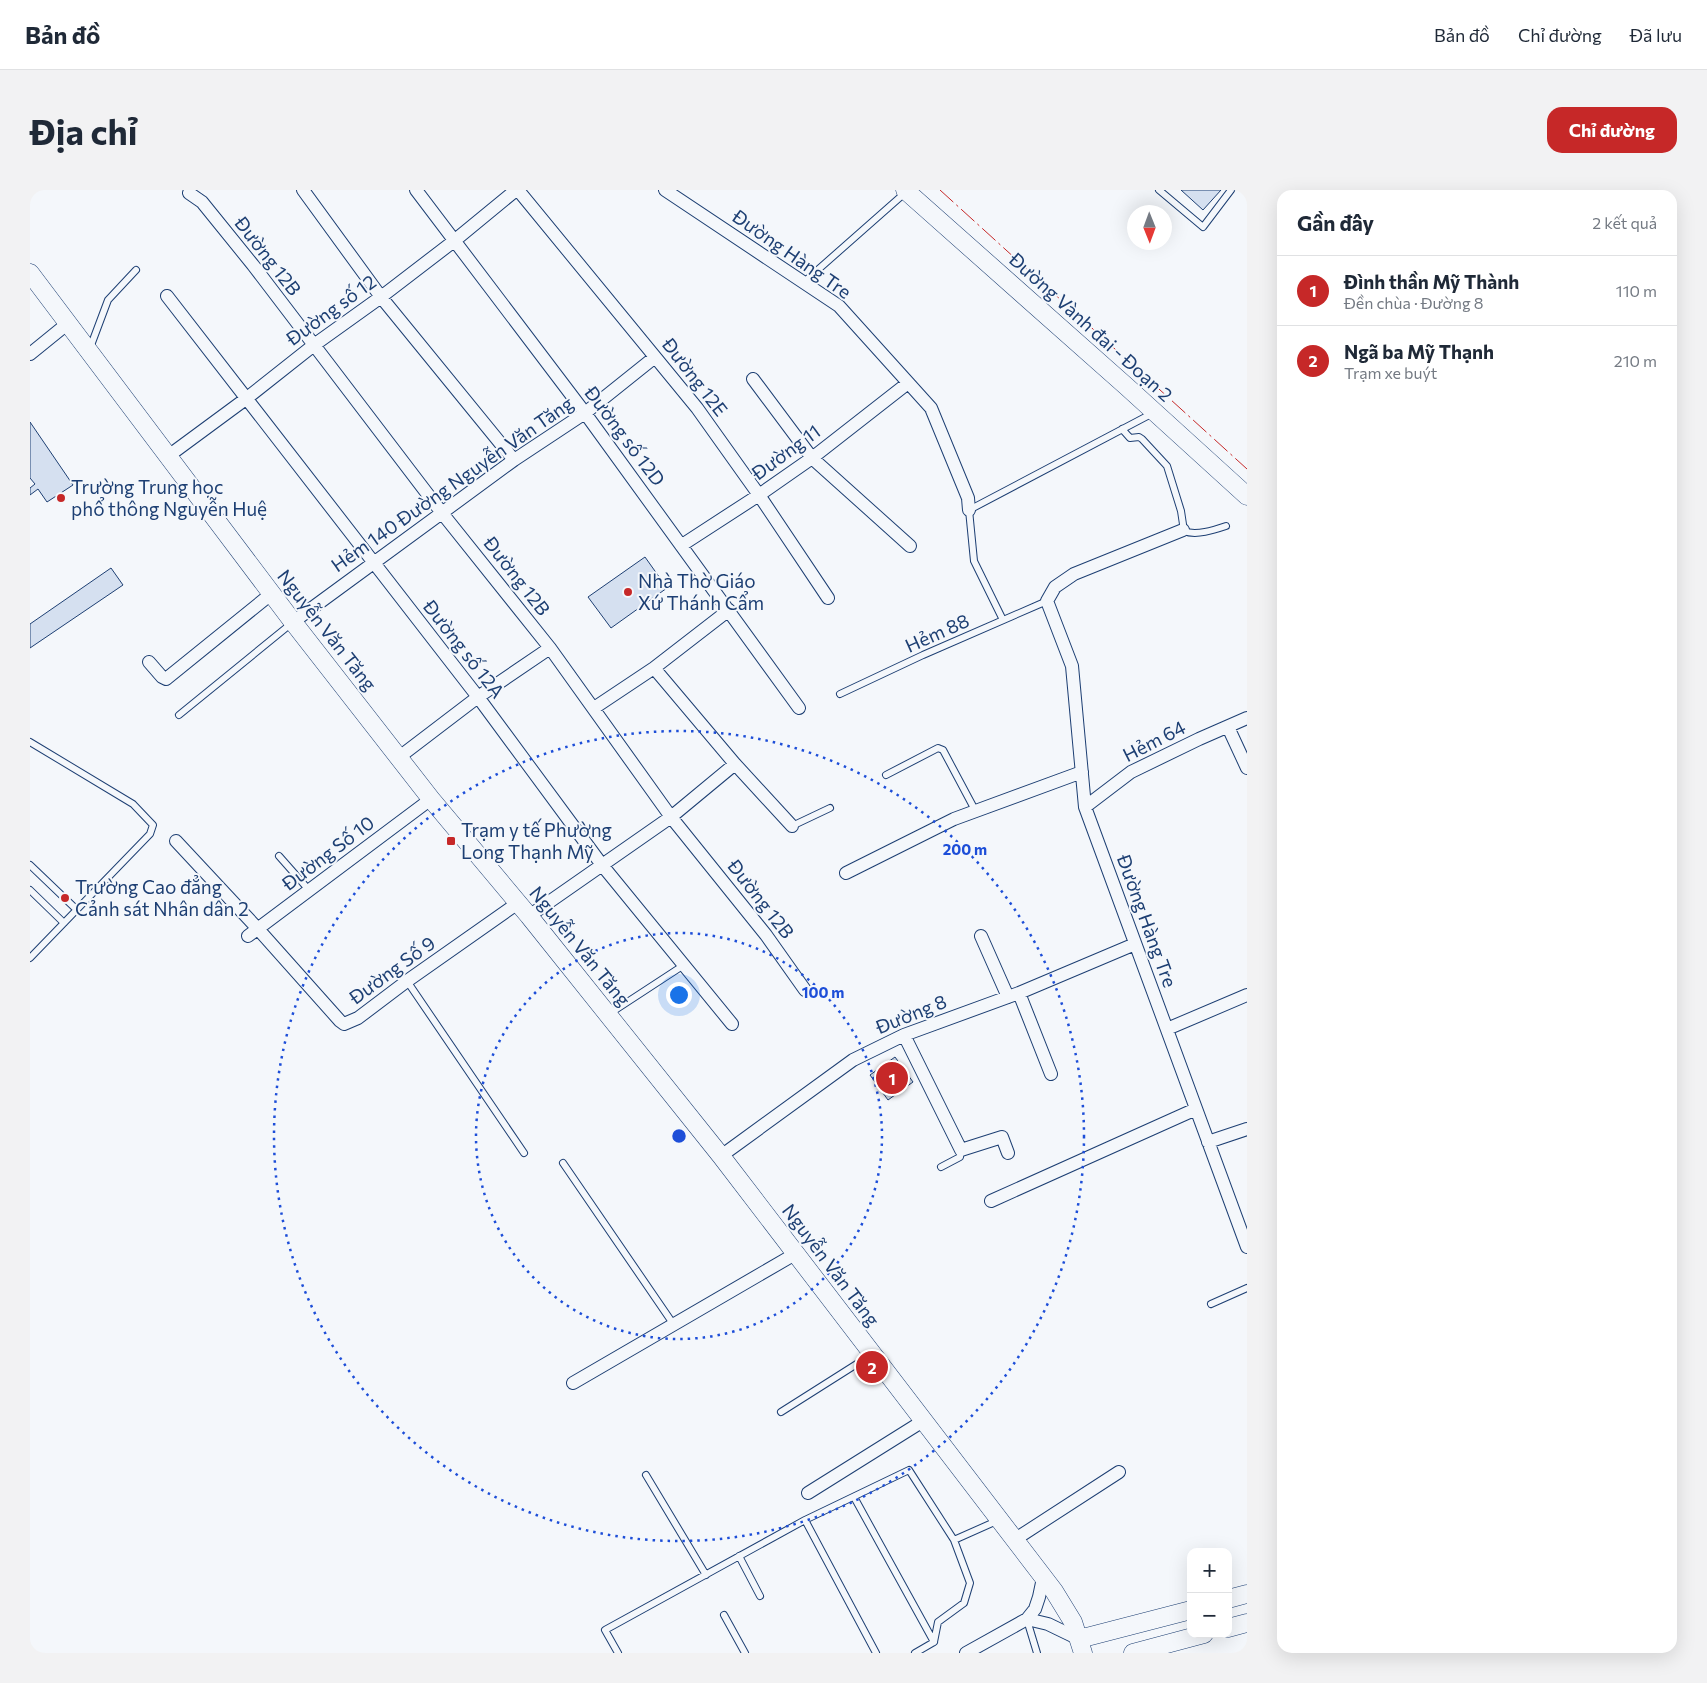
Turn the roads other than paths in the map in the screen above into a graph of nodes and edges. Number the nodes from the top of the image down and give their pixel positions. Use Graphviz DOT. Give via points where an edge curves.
graph roads {
  1 [pos="303,190"];
  2 [pos="416,190"];
  3 [pos="517,190"];
  4 [pos="665,190"];
  5 [pos="1159,190"];
  6 [pos="1231,190"];
  7 [pos="906,191"];
  8 [pos="189,193"];
  9 [pos="454,241"];
  10 [pos="136,270"];
  11 [pos="30,273"];
  12 [pos="804,282"];
  13 [pos="167,296"];
  14 [pos="381,297"];
  15 [pos="67,324"];
  16 [pos="314,345"];
  17 [pos="88,352"];
  18 [pos="30,354"];
  19 [pos="655,357"];
  20 [pos="753,379"];
  21 [pos="908,383"];
  22 [pos="247,398"];
  23 [pos="1154,412"];
  24 [pos="585,413"];
  25 [pos="1122,429"];
  26 [pos="167,457"];
  27 [pos="812,458"];
  28 [pos="514,460"];
  29 [pos="759,495"];
  30 [pos="1247,496"];
  31 [pos="969,510"];
  32 [pos="442,512"];
  33 [pos="1226,526"];
  34 [pos="1183,530"];
  35 [pos="682,545"];
  36 [pos="910,546"];
  37 [pos="372,562"];
  38 [pos="271,594"];
  39 [pos="828,598"];
  40 [pos="1046,601"];
  41 [pos="729,610"];
  42 [pos="1003,620"];
  43 [pos="293,622"];
  44 [pos="550,648"];
  45 [pos="149,662"];
  46 [pos="654,668"];
  47 [pos="840,694"];
  48 [pos="478,697"];
  49 [pos="594,708"];
  50 [pos="799,708"];
  51 [pos="179,715"];
  52 [pos="1247,718"];
  53 [pos="1228,727"];
  54 [pos="30,742"];
  55 [pos="398,758"];
  56 [pos="736,764"];
  57 [pos="1247,768"];
  58 [pos="1082,772"];
  59 [pos="886,775"];
  60 [pos="431,799"];
  61 [pos="1085,807"];
  62 [pos="830,808"];
  63 [pos="975,810"];
  64 [pos="671,817"];
  65 [pos="792,826"];
  66 [pos="176,841"];
  67 [pos="279,856"];
  68 [pos="30,865"];
  69 [pos="602,865"];
  70 [pos="846,873"];
  71 [pos="30,890"];
  72 [pos="309,890"];
  73 [pos="76,909"];
  74 [pos="523,910"];
  75 [pos="64,923"];
  76 [pos="253,932"];
  77 [pos="981,936"];
  78 [pos="1135,944"];
  79 [pos="30,958"];
  80 [pos="684,965"];
  81 [pos="407,980"];
  82 [pos="805,990"];
  83 [pos="1013,995"];
  84 [pos="1247,995"];
  85 [pos="608,1015"];
  86 [pos="732,1024"];
  87 [pos="1167,1029"];
  88 [pos="904,1035"];
  89 [pos="1051,1074"];
  90 [pos="1196,1109"];
  91 [pos="1247,1129"];
  92 [pos="1208,1142"];
  93 [pos="961,1150"];
  94 [pos="524,1152"];
  95 [pos="1008,1153"];
  96 [pos="721,1156"];
  97 [pos="563,1163"];
  98 [pos="941,1167"];
  99 [pos="991,1201"];
  100 [pos="1247,1247"];
  101 [pos="796,1254"];
  102 [pos="1247,1288"];
  103 [pos="1211,1304"];
  104 [pos="674,1325"];
  105 [pos="872,1354"];
  106 [pos="573,1383"];
  107 [pos="781,1412"];
  108 [pos="923,1421"];
  109 [pos="1119,1472"];
  110 [pos="646,1475"];
  111 [pos="808,1493"];
  112 [pos="854,1497"];
  113 [pos="804,1520"];
  114 [pos="999,1520"];
  115 [pos="954,1540"];
  116 [pos="1014,1540"];
  117 [pos="739,1556"];
  118 [pos="706,1574"];
  119 [pos="1043,1578"];
  120 [pos="1247,1594"];
  121 [pos="760,1596"];
  122 [pos="1232,1599"];
  123 [pos="1187,1611"];
  124 [pos="724,1615"];
  125 [pos="1027,1618"];
  126 [pos="1247,1623"];
  127 [pos="1232,1627"];
  128 [pos="1189,1638"];
  129 [pos="934,1642"];
  130 [pos="1081,1646"];
  131 [pos="618,1653"];
  132 [pos="745,1653"];
  133 [pos="876,1653"];
  134 [pos="915,1653"];
  135 [pos="966,1653"];
  136 [pos="1037,1653"];
  137 [pos="1133,1653"];
  1 -- 14 [label="street"];
  2 -- 9 [label="street, Đường số 12D"];
  3 -- 9 [label="street, Đường số 12"];
  3 -- 19 [label="street, Đường 12E"];
  4 -- 12 [label="street, Đường Hàng Tre"];
  5 -- 6 [label="lane" via="1202,227"];
  7 -- 12 [label="lane"];
  7 -- 23 [label="main road, Đường Vành đai - Đoạn 2"];
  8 -- 16 [label="street, Đường 12B" via="202,202"];
  9 -- 14 [label="street, Đường số 12"];
  9 -- 24 [label="street, Đường số 12D"];
  10 -- 17 [label="lane" via="108,300"];
  11 -- 15 [label="main road, Nguyễn Văn Tăng"];
  12 -- 21 [label="street, Đường Hàng Tre" via="839,306"];
  13 -- 22 [label="street, Đường số 12A"];
  14 -- 16 [label="street, Đường số 12"];
  14 -- 28 [label="street"];
  15 -- 17 [label="main road, Nguyễn Văn Tăng"];
  15 -- 18 [label="street"];
  16 -- 22 [label="street, Đường số 12"];
  16 -- 32 [label="street, Đường 12B"];
  17 -- 26 [label="main road, Nguyễn Văn Tăng"];
  19 -- 24 [label="street, Hẻm 140 Đường Nguyễn Văn Tăng"];
  19 -- 29 [label="street, Đường 12E" via="697,408"];
  20 -- 27 [label="street"];
  21 -- 27 [label="street, Đường 11"];
  21 -- 31 [label="street, Đường Hàng Tre" via="930,408 968,498"];
  22 -- 26 [label="street, Đường số 12"];
  22 -- 37 [label="street, Đường số 12A"];
  23 -- 25 [label="lane"];
  23 -- 30 [label="main road, Đường Vành đai - Đoạn 2"];
  24 -- 28 [label="street, Hẻm 140 Đường Nguyễn Văn Tăng"];
  24 -- 35 [label="street, Đường số 12D"];
  25 -- 31 [label="lane"];
  25 -- 34 [label="lane" via="1130,438 1142,439 1167,466 1181,511"];
  26 -- 38 [label="main road, Nguyễn Văn Tăng"];
  27 -- 29 [label="street, Đường 11"];
  27 -- 36 [label="street"];
  28 -- 32 [label="street, Hẻm 140 Đường Nguyễn Văn Tăng"];
  29 -- 35 [label="street, Đường 11"];
  29 -- 39 [label="street, Đường 12E"];
  31 -- 42 [label="lane" via="974,561"];
  32 -- 37 [label="street, Hẻm 140 Đường Nguyễn Văn Tăng"];
  32 -- 44 [label="street, Đường 12B"];
  33 -- 34 [label="lane" via="1192,533"];
  34 -- 40 [label="street" via="1074,574 1055,587"];
  35 -- 41 [label="street, Đường số 12D"];
  37 -- 43 [label="street, Hẻm 140 Đường Nguyễn Văn Tăng"];
  37 -- 48 [label="street, Đường số 12A"];
  38 -- 43 [label="main road, Nguyễn Văn Tăng"];
  38 -- 45 [label="street" via="166,679"];
  40 -- 42 [label="lane, Hẻm 88"];
  40 -- 58 [label="street, Đường Hàng Tre" via="1072,666"];
  41 -- 46 [label="street"];
  41 -- 50 [label="street, Đường số 12D"];
  42 -- 47 [label="lane, Hẻm 88"];
  43 -- 51 [label="lane"];
  43 -- 55 [label="main road, Nguyễn Văn Tăng"];
  44 -- 48 [label="street"];
  44 -- 49 [label="street, Đường 12B"];
  46 -- 49 [label="street"];
  46 -- 56 [label="street"];
  48 -- 55 [label="street"];
  48 -- 69 [label="street, Đường số 12A"];
  49 -- 64 [label="street, Đường 12B"];
  52 -- 53 [label="street, Hẻm 64"];
  53 -- 57 [label="street"];
  53 -- 61 [label="street, Hẻm 64" via="1131,772"];
  54 -- 73 [label="lane" via="133,804 153,825 150,834"];
  55 -- 60 [label="main road, Nguyễn Văn Tăng"];
  56 -- 64 [label="street, Đường Số 9"];
  56 -- 65 [label="street"];
  58 -- 61 [label="street, Đường Hàng Tre"];
  58 -- 63 [label="street"];
  59 -- 63 [label="lane" via="938,748 943,750"];
  60 -- 72 [label="street, Đường Số 10"];
  60 -- 74 [label="main road, Nguyễn Văn Tăng"];
  61 -- 78 [label="street, Đường Hàng Tre"];
  62 -- 65 [label="lane"];
  63 -- 70 [label="street"];
  64 -- 69 [label="street, Đường Số 9"];
  64 -- 82 [label="street, Đường 12B" via="766,935"];
  66 -- 76 [label="street"];
  67 -- 72 [label="lane"];
  68 -- 73 [label="lane"];
  69 -- 74 [label="street, Đường Số 9"];
  69 -- 80 [label="street, Đường số 12A"];
  71 -- 75 [label="lane"];
  72 -- 76 [label="street, Đường Số 10"];
  73 -- 75 [label="lane"];
  74 -- 81 [label="street, Đường Số 9"];
  74 -- 85 [label="main road, Nguyễn Văn Tăng"];
  75 -- 79 [label="lane"];
  76 -- 81 [label="street, Đường Số 9" via="344,1024 358,1018"];
  77 -- 83 [label="street"];
  78 -- 83 [label="street, Đường 8"];
  78 -- 87 [label="street, Đường Hàng Tre"];
  80 -- 85 [label="lane"];
  80 -- 86 [label="street, Đường số 12A"];
  81 -- 94 [label="lane"];
  83 -- 88 [label="street, Đường 8"];
  83 -- 89 [label="street"];
  84 -- 87 [label="street"];
  85 -- 96 [label="main road, Nguyễn Văn Tăng"];
  87 -- 90 [label="street, Đường Hàng Tre"];
  88 -- 93 [label="street"];
  88 -- 96 [label="street, Đường 8" via="854,1060"];
  90 -- 92 [label="street, Đường Hàng Tre"];
  90 -- 99 [label="street"];
  91 -- 92 [label="street"];
  92 -- 100 [label="street, Đường Hàng Tre"];
  93 -- 95 [label="street" via="1002,1137"];
  93 -- 98 [label="lane" via="960,1157"];
  96 -- 101 [label="main road, Nguyễn Văn Tăng"];
  97 -- 104 [label="lane"];
  101 -- 104 [label="street"];
  101 -- 105 [label="main road, Nguyễn Văn Tăng"];
  102 -- 103 [label="lane"];
  104 -- 106 [label="street"];
  105 -- 107 [label="lane"];
  105 -- 108 [label="main road, Nguyễn Văn Tăng"];
  108 -- 111 [label="street"];
  108 -- 114 [label="main road, Nguyễn Văn Tăng"];
  109 -- 116 [label="street"];
  110 -- 118 [label="lane"];
  112 -- 113 [label="lane"];
  112 -- 115 [label="lane" via="909,1470"];
  112 -- 129 [label="lane"];
  113 -- 117 [label="lane"];
  113 -- 133 [label="lane"];
  114 -- 115 [label="lane"];
  114 -- 116 [label="main road, Nguyễn Văn Tăng"];
  115 -- 129 [label="lane" via="970,1583 964,1603 938,1622"];
  116 -- 119 [label="main road, Nguyễn Văn Tăng"];
  117 -- 118 [label="lane"];
  117 -- 121 [label="lane"];
  118 -- 131 [label="lane" via="605,1630"];
  119 -- 125 [label="street" via="1035,1608"];
  119 -- 130 [label="main road, Nguyễn Văn Tăng" via="1073,1622"];
  120 -- 122 [label="main road"];
  123 -- 130 [label="main road"];
  124 -- 132 [label="lane"];
  125 -- 130 [label="street" via="1048,1624"];
  125 -- 135 [label="street"];
  125 -- 136 [label="lane"];
  126 -- 127 [label="main road"];
  128 -- 137 [label="main road"];
  129 -- 134 [label="lane"];
}
